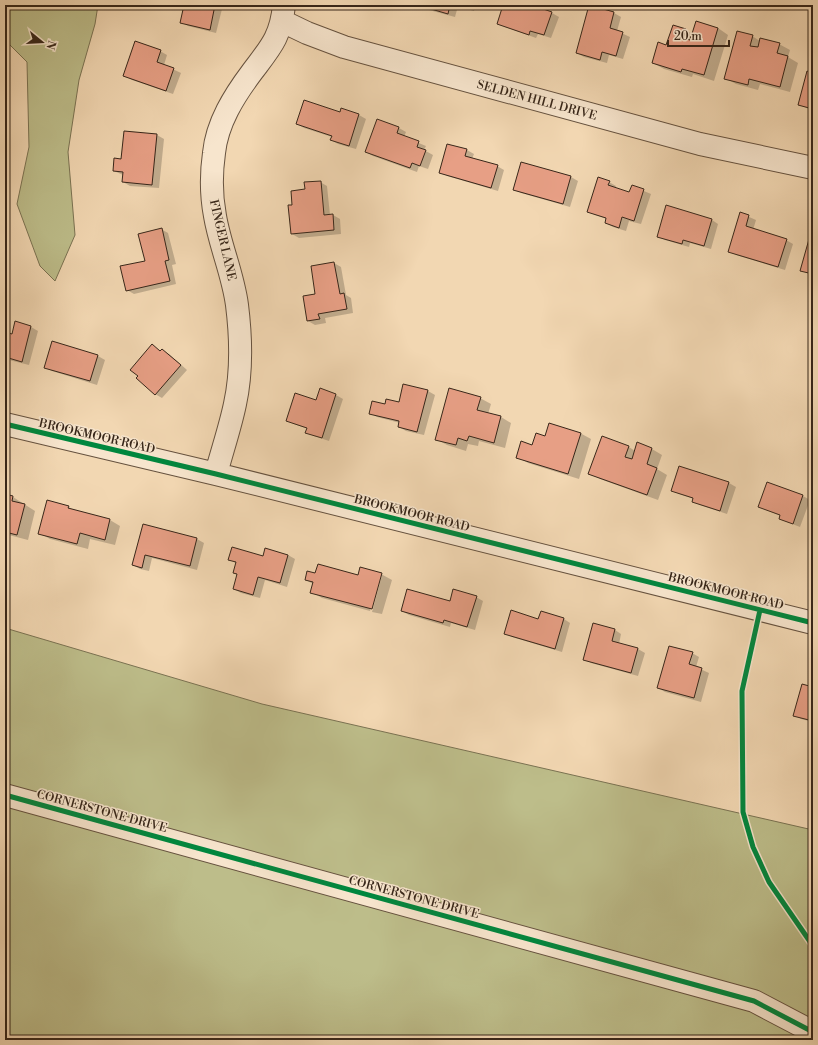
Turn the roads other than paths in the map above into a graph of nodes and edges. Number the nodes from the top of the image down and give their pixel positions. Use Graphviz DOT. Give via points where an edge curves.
graph roads {
  1 [pos="283,13"];
  2 [pos="813,168"];
  3 [pos="5,424"];
  4 [pos="216,474"];
  5 [pos="813,623"];
  6 [pos="5,795"];
  7 [pos="813,1032"];
  1 -- 2 [label="street, SELDEN HILL DRIVE" via="307,33 344,47 700,144"];
  1 -- 4 [label="street, FINGER LANE" via="271,47 232,102 219,128 215,144 211,183 215,218 237,304 240,355 235,404"];
  3 -- 4 [label="street, BROOKMOOR ROAD"];
  4 -- 5 [label="street, BROOKMOOR ROAD"];
  6 -- 7 [label="street, CORNERSTONE DRIVE" via="754,1001"];
}
